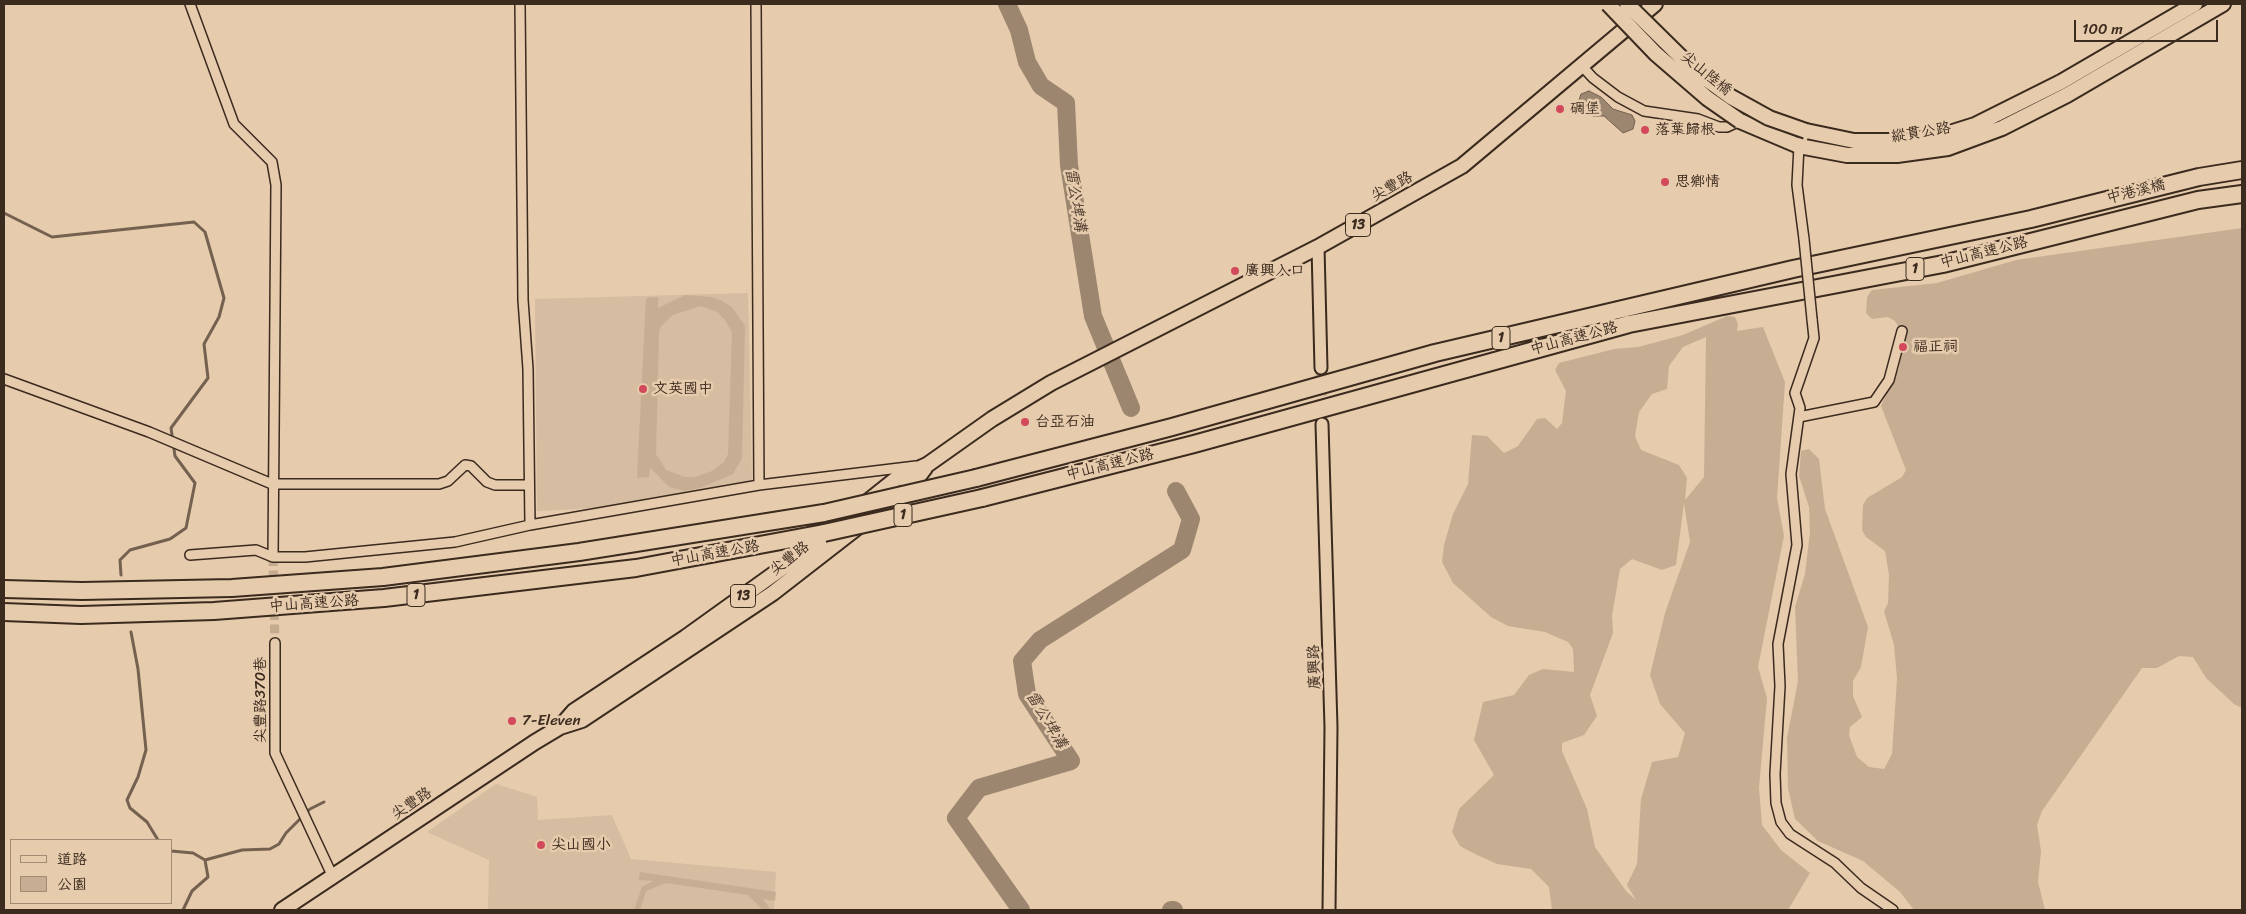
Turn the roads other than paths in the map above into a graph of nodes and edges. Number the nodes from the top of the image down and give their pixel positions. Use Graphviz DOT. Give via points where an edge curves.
graph roads {
  1 [pos="190,4"];
  2 [pos="520,4"];
  3 [pos="756,4"];
  4 [pos="1608,4"];
  5 [pos="1627,4"];
  6 [pos="1655,4"];
  7 [pos="2195,4"];
  8 [pos="2223,4"];
  9 [pos="1581,65"];
  10 [pos="2061,90"];
  11 [pos="1740,121"];
  12 [pos="1806,131"];
  13 [pos="1799,146"];
  14 [pos="2242,170"];
  15 [pos="2242,194"];
  16 [pos="2031,219"];
  17 [pos="1318,246"];
  18 [pos="1902,331"];
  19 [pos="1321,368"];
  20 [pos="4,379"];
  21 [pos="1799,416"];
  22 [pos="1322,424"];
  23 [pos="927,465"];
  24 [pos="272,484"];
  25 [pos="529,485"];
  26 [pos="759,485"];
  27 [pos="530,525"];
  28 [pos="190,555"];
  29 [pos="273,557"];
  30 [pos="4,589"];
  31 [pos="4,612"];
  32 [pos="275,643"];
  33 [pos="333,876"];
  34 [pos="282,910"];
  35 [pos="1329,910"];
  36 [pos="1893,910"];
  1 -- 24 [label="street" via="234,124 272,162 276,184"];
  2 -- 25 [label="street" via="523,300 528,369"];
  3 -- 26 [label="street"];
  4 -- 11 [label="main road, 尖山陸橋, bridge" via="1656,54 1707,98"];
  5 -- 12 [label="main road, 尖山陸橋, bridge" via="1694,70 1731,97 1769,118"];
  6 -- 9 [label="main road, 尖豐路 / 13"];
  7 -- 10 [label="main road"];
  8 -- 10 [label="main road"];
  9 -- 11 [label="street" via="1618,97 1644,112 1698,119 1719,127"];
  9 -- 17 [label="main road, 尖豐路 / 13" via="1462,166"];
  10 -- 12 [label="main road, 縱貫公路" via="1937,137 1854,142"];
  10 -- 13 [label="main road, 縱貫公路" via="2002,128 1948,148 1897,155 1847,155"];
  11 -- 13 [label="main road, 尖山陸橋"];
  12 -- 13 [label="street"];
  13 -- 21 [label="street, bridge" via="1796,185 1814,338 1795,393"];
  14 -- 16 [label="highway, 中港溪橋" via="2199,177"];
  15 -- 31 [label="highway, 中山高速公路 / 1, bridge" via="2198,200 1943,264 1628,324 1194,444 982,498 824,533 636,568 384,598 214,611 81,615"];
  16 -- 30 [label="highway, 中山高速公路 / 1, bridge" via="1793,269 1435,353 1172,427 824,513 579,552 383,577 232,588"];
  17 -- 19 [label="street"];
  17 -- 23 [label="main road, 尖豐路 / 13" via="1051,383 992,419"];
  18 -- 21 [label="street" via="1889,380 1874,402"];
  20 -- 24 [label="street" via="168,440"];
  21 -- 36 [label="street" via="1791,474 1798,545 1778,644 1780,704 1776,803 1781,822 1790,834 1835,863 1861,888"];
  22 -- 35 [label="street, 廣興路" via="1332,732"];
  23 -- 26 [label="street"];
  23 -- 33 [label="main road, 尖豐路 / 13" via="896,479 803,553 686,638 574,712 560,727"];
  24 -- 25 [label="street" via="439,484 448,481 464,464 495,485"];
  24 -- 29 [label="street"];
  25 -- 27 [label="street"];
  26 -- 27 [label="street"];
  27 -- 29 [label="street" via="455,542 305,557"];
  28 -- 29 [label="street" via="256,550"];
  32 -- 33 [label="street, 尖豐路370巷" via="275,753"];
  33 -- 34 [label="main road, 尖豐路 / 13"];
}
